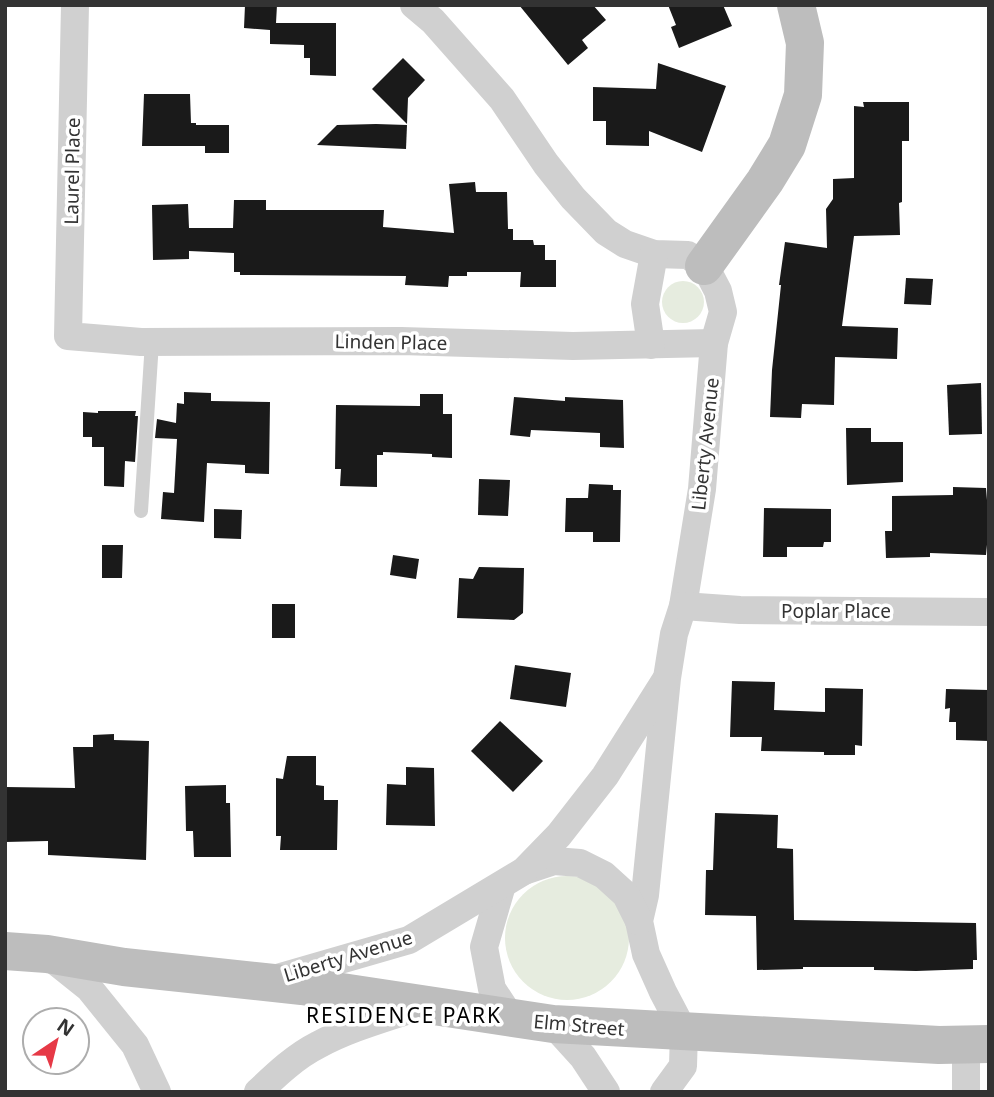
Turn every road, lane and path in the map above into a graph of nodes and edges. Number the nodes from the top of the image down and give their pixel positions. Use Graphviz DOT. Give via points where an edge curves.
graph roads {
  1 [pos="75,5"];
  2 [pos="414,5"];
  3 [pos="796,5"];
  4 [pos="654,254"];
  5 [pos="704,266"];
  6 [pos="68,336"];
  7 [pos="152,342"];
  8 [pos="715,343"];
  9 [pos="651,345"];
  10 [pos="141,511"];
  11 [pos="683,606"];
  12 [pos="989,612"];
  13 [pos="667,678"];
  14 [pos="513,878"];
  15 [pos="639,921"];
  16 [pos="5,951"];
  17 [pos="47,954"];
  18 [pos="265,982"];
  19 [pos="425,1005"];
  20 [pos="511,1018"];
  21 [pos="553,1024"];
  22 [pos="684,1032"];
  23 [pos="977,1044"];
  24 [pos="157,1092"];
  25 [pos="258,1092"];
  26 [pos="606,1092"];
  27 [pos="664,1092"];
  28 [pos="966,1092"];
  1 -- 6 [label="street, Laurel Place"];
  2 -- 4 [label="street" via="502,99 573,198 606,232"];
  3 -- 5 [label="street" via="805,43 803,95 787,145"];
  4 -- 5 [label="street" via="688,255"];
  4 -- 9 [label="street" via="645,304"];
  5 -- 8 [label="street, Liberty Avenue" via="723,312"];
  6 -- 7 [label="street, Linden Place"];
  7 -- 9 [label="street, Linden Place"];
  7 -- 10 [label="lane"];
  8 -- 9 [label="street, Linden Place"];
  8 -- 11 [label="street, Liberty Avenue" via="702,489"];
  11 -- 12 [label="street, Poplar Place"];
  11 -- 13 [label="street, Liberty Avenue"];
  13 -- 14 [label="street, Liberty Avenue" via="605,776 559,835"];
  13 -- 15 [label="street, Liberty Avenue"];
  14 -- 15 [label="street, Liberty Avenue" via="554,861 580,863 604,875 626,895"];
  14 -- 18 [label="street, Liberty Avenue" via="409,940"];
  14 -- 20 [label="street, Liberty Avenue" via="484,947 492,989"];
  15 -- 22 [label="street, Liberty Avenue" via="646,954"];
  16 -- 17 [label="street, Elm Street"];
  17 -- 18 [label="street, Elm Street"];
  17 -- 24 [label="street" via="89,988 135,1045"];
  18 -- 19 [label="street, Elm Street"];
  19 -- 20 [label="street, Elm Street"];
  19 -- 25 [label="street" via="317,1045"];
  20 -- 21 [label="street, Elm Street"];
  21 -- 22 [label="street, Elm Street"];
  21 -- 26 [label="street"];
  22 -- 23 [label="street, Elm Street"];
  22 -- 27 [label="street" via="683,1066"];
  23 -- 28 [label="street"];
}
